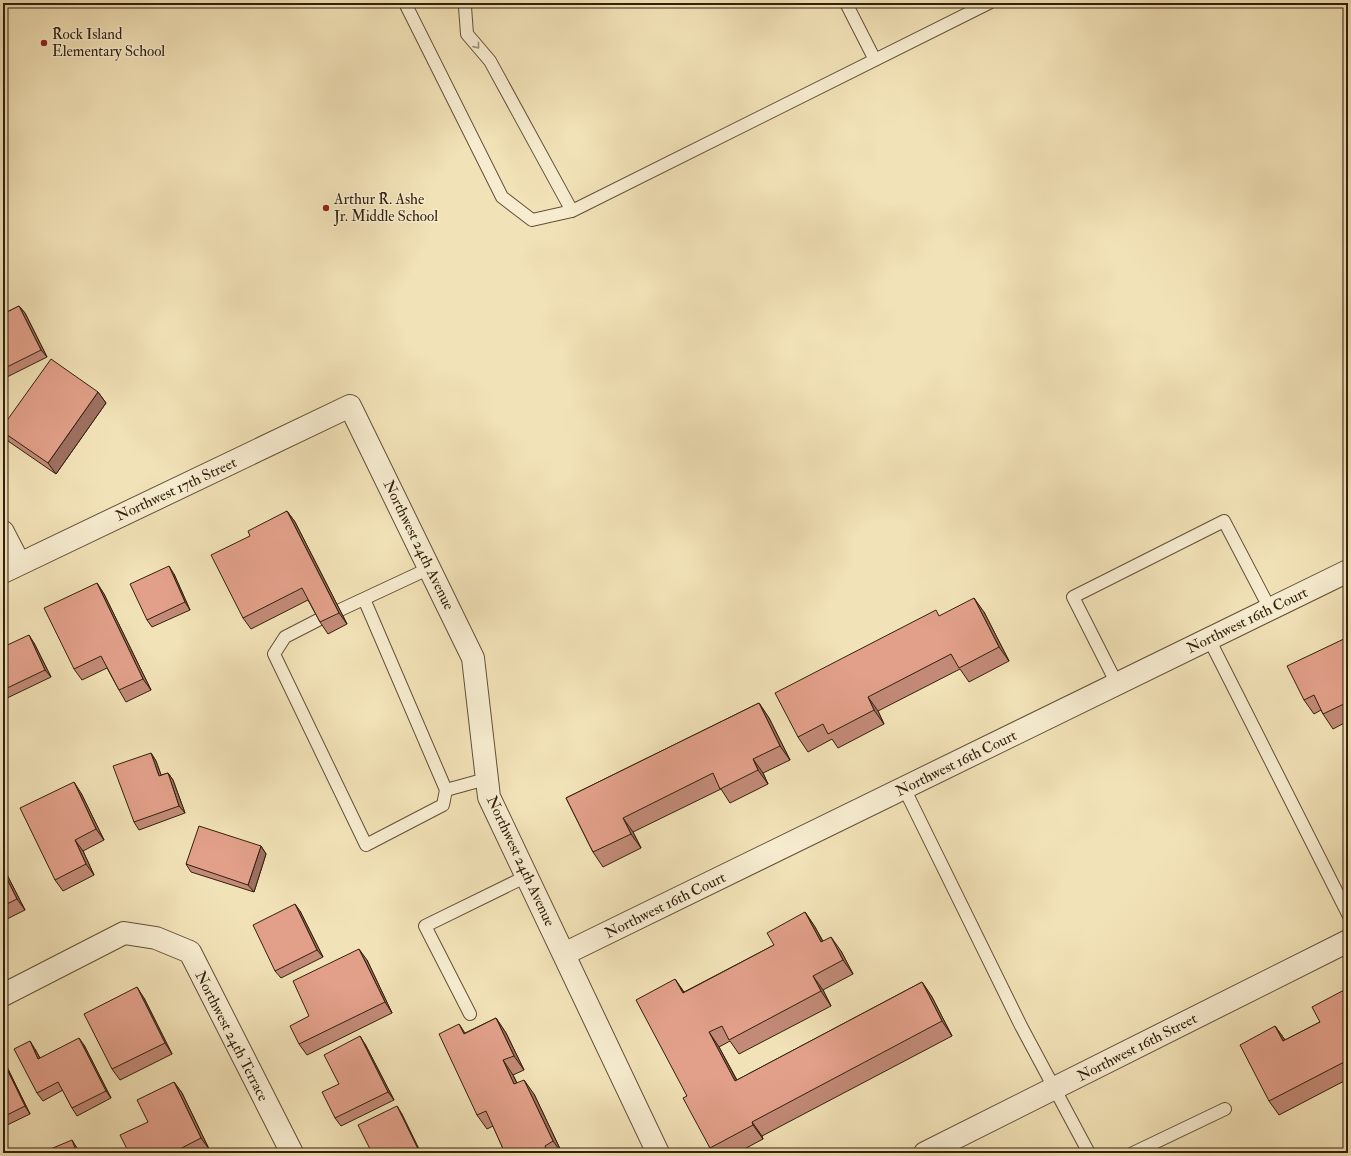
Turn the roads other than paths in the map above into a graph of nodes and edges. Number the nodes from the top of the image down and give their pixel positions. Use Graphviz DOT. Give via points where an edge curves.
graph roads {
  1 [pos="405,3"];
  2 [pos="467,3"];
  3 [pos="846,3"];
  4 [pos="989,3"];
  5 [pos="875,60"];
  6 [pos="572,211"];
  7 [pos="350,406"];
  8 [pos="3,532"];
  9 [pos="11,567"];
  10 [pos="430,568"];
  11 [pos="1348,571"];
  12 [pos="364,600"];
  13 [pos="1270,609"];
  14 [pos="340,610"];
  15 [pos="320,619"];
  16 [pos="1209,639"];
  17 [pos="1117,684"];
  18 [pos="486,780"];
  19 [pos="904,788"];
  20 [pos="446,790"];
  21 [pos="527,876"];
  22 [pos="1348,914"];
  23 [pos="1348,941"];
  24 [pos="564,954"];
  25 [pos="3,994"];
  26 [pos="470,1014"];
  27 [pos="1055,1088"];
  28 [pos="1224,1110"];
  29 [pos="292,1153"];
  30 [pos="658,1153"];
  31 [pos="926,1153"];
  32 [pos="1089,1153"];
  33 [pos="1133,1153"];
  1 -- 6 [label="lane" via="502,197 532,220"];
  2 -- 6 [label="lane, one-way" via="465,7 468,34 490,61"];
  3 -- 5 [label="lane"];
  4 -- 5 [label="lane"];
  5 -- 6 [label="lane"];
  7 -- 9 [label="street, Northwest 17th Street"];
  7 -- 10 [label="street, Northwest 24th Avenue"];
  8 -- 9 [label="street"];
  10 -- 12 [label="lane"];
  10 -- 18 [label="street, Northwest 24th Avenue" via="474,658"];
  11 -- 13 [label="street, Northwest 16th Court"];
  12 -- 14 [label="lane"];
  12 -- 20 [label="lane"];
  13 -- 16 [label="street, Northwest 16th Court"];
  13 -- 17 [label="lane" via="1224,521 1073,598"];
  15 -- 20 [label="lane" via="285,637 274,654 366,845 443,805"];
  16 -- 17 [label="street, Northwest 16th Court"];
  16 -- 22 [label="lane"];
  17 -- 19 [label="street, Northwest 16th Court"];
  18 -- 20 [label="lane"];
  18 -- 21 [label="street, Northwest 24th Avenue" via="488,797"];
  19 -- 24 [label="street, Northwest 16th Court"];
  19 -- 27 [label="lane" via="1021,1026"];
  21 -- 24 [label="street, Northwest 24th Avenue"];
  21 -- 26 [label="lane" via="425,926"];
  23 -- 27 [label="street, Northwest 16th Street"];
  24 -- 30 [label="street, Northwest 24th Avenue"];
  25 -- 29 [label="street, Northwest 24th Terrace" via="124,934 156,938 190,952"];
  27 -- 31 [label="street, Northwest 16th Street"];
  27 -- 32 [label="lane"];
  28 -- 33 [label="lane"];
}
